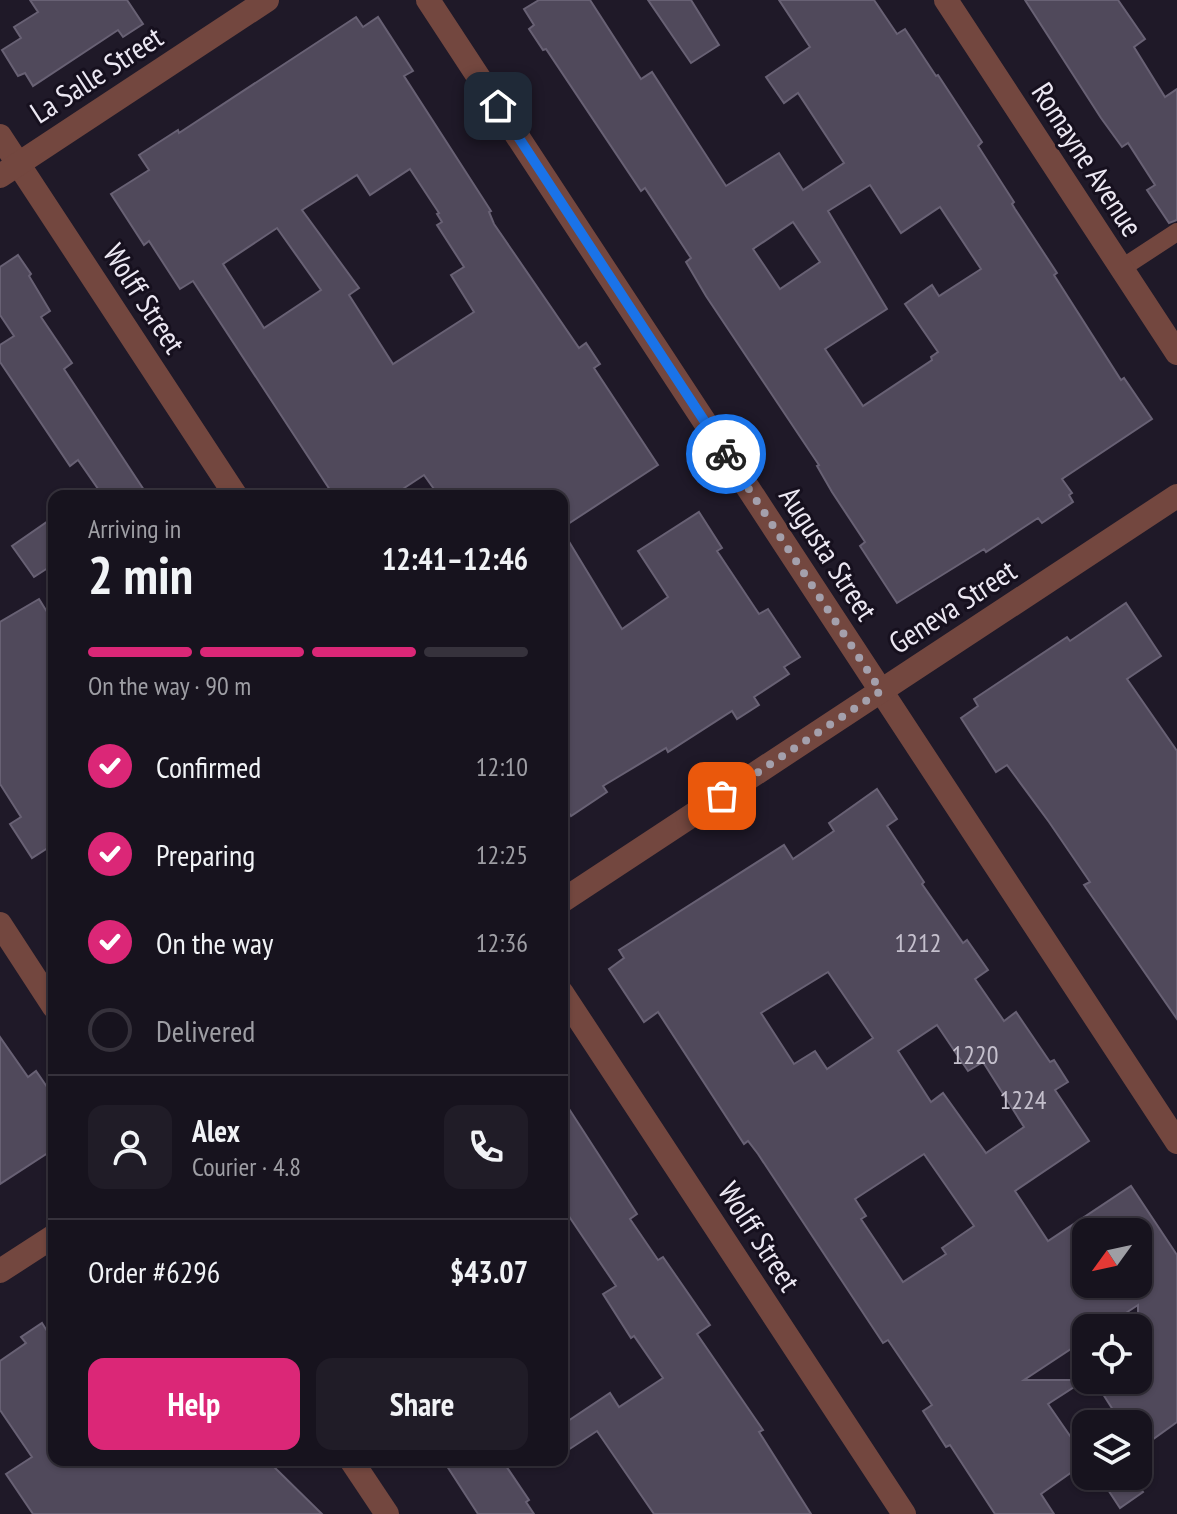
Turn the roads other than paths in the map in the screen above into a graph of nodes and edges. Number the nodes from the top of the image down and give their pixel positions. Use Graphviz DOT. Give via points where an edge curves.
graph roads {
  1 [pos="267,0"];
  2 [pos="428,0"];
  3 [pos="946,0"];
  4 [pos="0,136"];
  5 [pos="9,170"];
  6 [pos="1177,232"];
  7 [pos="1122,268"];
  8 [pos="1177,353"];
  9 [pos="232,490"];
  10 [pos="1177,496"];
  11 [pos="881,691"];
  12 [pos="568,897"];
  13 [pos="0,924"];
  14 [pos="48,998"];
  15 [pos="568,1002"];
  16 [pos="1177,1142"];
  17 [pos="48,1240"];
  18 [pos="0,1271"];
  19 [pos="355,1466"];
  20 [pos="387,1514"];
  21 [pos="904,1514"];
  1 -- 5 [label="street, La Salle Street"];
  2 -- 11 [label="street, Augusta Street"];
  3 -- 7 [label="street, Romayne Avenue"];
  4 -- 5 [label="street, Wolff Street"];
  5 -- 9 [label="street, Wolff Street"];
  6 -- 7 [label="lane"];
  7 -- 8 [label="street, Romayne Avenue"];
  10 -- 11 [label="street, Geneva Street"];
  11 -- 12 [label="street, Geneva Street"];
  11 -- 16 [label="street, Augusta Street"];
  13 -- 14 [label="street"];
  15 -- 21 [label="street, Wolff Street"];
  17 -- 18 [label="street"];
  19 -- 20 [label="street"];
}
